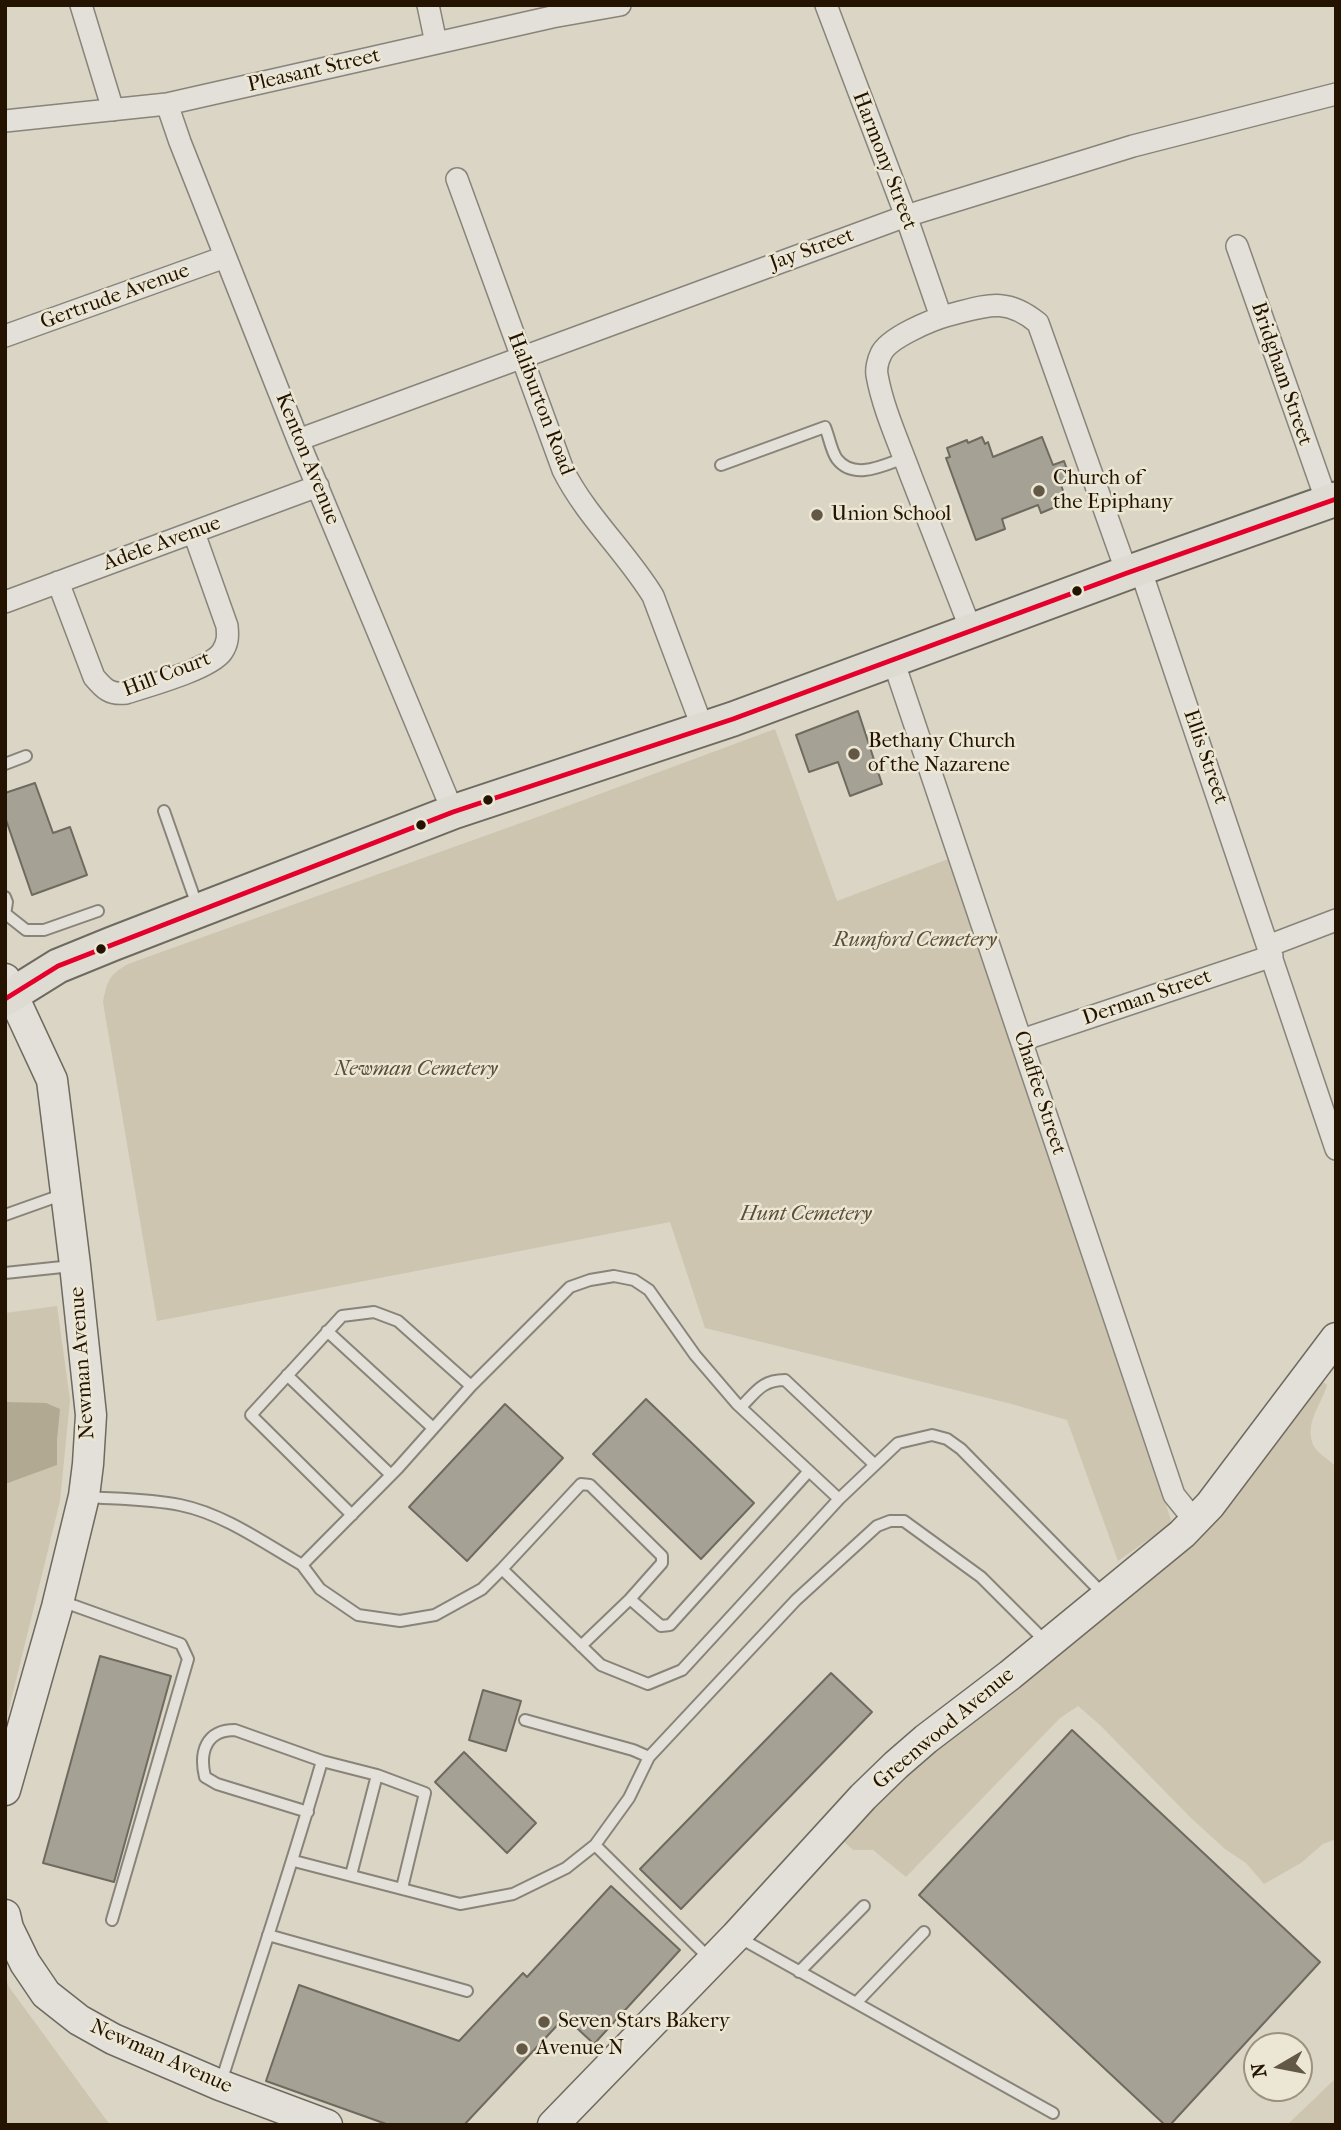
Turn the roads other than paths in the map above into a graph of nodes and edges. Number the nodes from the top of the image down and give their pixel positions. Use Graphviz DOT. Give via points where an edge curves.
graph roads {
  1 [pos="81,5"];
  2 [pos="428,5"];
  3 [pos="620,5"];
  4 [pos="826,5"];
  5 [pos="436,43"];
  6 [pos="1336,94"];
  7 [pos="167,104"];
  8 [pos="113,110"];
  9 [pos="5,121"];
  10 [pos="457,179"];
  11 [pos="906,216"];
  12 [pos="1237,246"];
  13 [pos="225,257"];
  14 [pos="941,317"];
  15 [pos="5,336"];
  16 [pos="522,358"];
  17 [pos="298,440"];
  18 [pos="904,458"];
  19 [pos="721,465"];
  20 [pos="318,486"];
  21 [pos="1331,500"];
  22 [pos="194,533"];
  23 [pos="1134,570"];
  24 [pos="58,582"];
  25 [pos="5,602"];
  26 [pos="971,630"];
  27 [pos="893,660"];
  28 [pos="703,729"];
  29 [pos="26,756"];
  30 [pos="5,764"];
  31 [pos="164,810"];
  32 [pos="453,812"];
  33 [pos="5,897"];
  34 [pos="98,911"];
  35 [pos="199,911"];
  36 [pos="6,915"];
  37 [pos="1336,920"];
  38 [pos="1270,951"];
  39 [pos="7,991"];
  40 [pos="1022,1040"];
  41 [pos="1336,1149"];
  42 [pos="66,1193"];
  43 [pos="5,1215"];
  44 [pos="75,1265"];
  45 [pos="5,1273"];
  46 [pos="327,1331"];
  47 [pos="1336,1338"];
  48 [pos="288,1375"];
  49 [pos="471,1386"];
  50 [pos="741,1408"];
  51 [pos="433,1428"];
  52 [pos="875,1465"];
  53 [pos="809,1471"];
  54 [pos="391,1475"];
  55 [pos="84,1496"];
  56 [pos="839,1499"];
  57 [pos="352,1515"];
  58 [pos="1195,1521"];
  59 [pos="302,1565"];
  60 [pos="502,1569"];
  61 [pos="1106,1597"];
  62 [pos="630,1599"];
  63 [pos="58,1600"];
  64 [pos="1048,1643"];
  65 [pos="580,1646"];
  66 [pos="525,1720"];
  67 [pos="649,1757"];
  68 [pos="322,1761"];
  69 [pos="377,1775"];
  70 [pos="5,1790"];
  71 [pos="308,1812"];
  72 [pos="595,1845"];
  73 [pos="293,1861"];
  74 [pos="351,1875"];
  75 [pos="402,1888"];
  76 [pos="864,1906"];
  77 [pos="5,1914"];
  78 [pos="112,1920"];
  79 [pos="924,1932"];
  80 [pos="268,1935"];
  81 [pos="736,1936"];
  82 [pos="712,1960"];
  83 [pos="799,1972"];
  84 [pos="467,1991"];
  85 [pos="856,2003"];
  86 [pos="220,2085"];
  87 [pos="1053,2113"];
  88 [pos="327,2125"];
  89 [pos="553,2125"];
  1 -- 8 [label="street"];
  2 -- 5 [label="street"];
  3 -- 5 [label="street, Pleasant Street"];
  4 -- 11 [label="street, Harmony Street"];
  5 -- 7 [label="street, Pleasant Street"];
  6 -- 11 [label="street, Jay Street" via="1133,146"];
  7 -- 8 [label="street, Pleasant Street"];
  7 -- 13 [label="street, Kenton Avenue"];
  8 -- 9 [label="street, Pleasant Street"];
  10 -- 16 [label="street, Haliburton Road"];
  11 -- 14 [label="street, Harmony Street"];
  11 -- 16 [label="street, Jay Street"];
  12 -- 21 [label="street, Bridgham Street"];
  13 -- 15 [label="street, Gertrude Avenue"];
  13 -- 17 [label="street, Kenton Avenue"];
  14 -- 18 [label="street, Ellis Street" via="891,341 876,371"];
  14 -- 23 [label="street, Ellis Street" via="993,305 1013,307 1038,323"];
  16 -- 17 [label="street, Jay Street"];
  16 -- 28 [label="street, Haliburton Road" via="573,490 653,596"];
  17 -- 20 [label="street, Kenton Avenue"];
  18 -- 19 [label="lane" via="869,471 851,469 837,459 825,427"];
  18 -- 26 [label="street, Ellis Street"];
  20 -- 22 [label="street, Adele Avenue"];
  20 -- 32 [label="street, Kenton Avenue"];
  21 -- 23 [label="main road"];
  22 -- 24 [label="street, Adele Avenue"];
  22 -- 24 [label="street, Hill Court" via="228,626 228,640 210,663 150,685 116,695 104,689 94,677"];
  23 -- 26 [label="main road"];
  23 -- 38 [label="street, Ellis Street"];
  24 -- 25 [label="street, Adele Avenue"];
  26 -- 27 [label="main road"];
  27 -- 28 [label="main road"];
  27 -- 40 [label="street, Chaffee Street"];
  28 -- 32 [label="main road"];
  29 -- 30 [label="lane"];
  31 -- 35 [label="lane"];
  32 -- 35 [label="main road"];
  33 -- 36 [label="lane"];
  34 -- 36 [label="lane" via="44,930 26,930"];
  35 -- 39 [label="main road"];
  37 -- 38 [label="street, Derman Street"];
  38 -- 40 [label="street, Derman Street"];
  38 -- 41 [label="street, Ellis Street"];
  39 -- 42 [label="main road, Newman Avenue" via="52,1080"];
  40 -- 58 [label="street, Chaffee Street" via="1174,1495"];
  42 -- 43 [label="lane"];
  42 -- 44 [label="main road, Newman Avenue"];
  44 -- 45 [label="lane"];
  44 -- 55 [label="main road, Newman Avenue" via="91,1415"];
  46 -- 48 [label="lane"];
  46 -- 49 [label="lane" via="342,1316 374,1312 398,1321"];
  46 -- 51 [label="lane"];
  47 -- 58 [label="main road, Greenwood Avenue"];
  48 -- 54 [label="lane"];
  48 -- 57 [label="lane" via="251,1415"];
  49 -- 50 [label="lane" via="569,1287 614,1276 634,1280 649,1290 695,1355"];
  49 -- 51 [label="lane"];
  50 -- 52 [label="lane" via="761,1386 785,1380"];
  50 -- 53 [label="lane"];
  51 -- 54 [label="lane"];
  52 -- 56 [label="lane"];
  52 -- 61 [label="lane" via="898,1443 932,1436 947,1438"];
  53 -- 56 [label="lane"];
  53 -- 62 [label="lane" via="670,1625 661,1626"];
  54 -- 57 [label="lane"];
  55 -- 59 [label="lane" via="202,1511"];
  55 -- 63 [label="main road, Newman Avenue"];
  56 -- 65 [label="lane" via="682,1670 648,1684 601,1665"];
  57 -- 59 [label="lane"];
  58 -- 61 [label="main road, Greenwood Avenue"];
  59 -- 60 [label="lane" via="320,1590 358,1615 400,1621 435,1615 482,1589"];
  60 -- 62 [label="lane" via="581,1484 590,1485 662,1556 662,1563"];
  60 -- 65 [label="lane"];
  61 -- 64 [label="main road, Greenwood Avenue"];
  62 -- 65 [label="lane"];
  63 -- 70 [label="main road, Newman Avenue"];
  63 -- 78 [label="lane" via="181,1644 188,1659"];
  64 -- 67 [label="lane" via="981,1577 904,1521 890,1521 877,1527 796,1600"];
  64 -- 81 [label="main road, Greenwood Avenue" via="896,1765"];
  66 -- 67 [label="lane"];
  67 -- 72 [label="lane" via="629,1798"];
  68 -- 69 [label="lane"];
  68 -- 71 [label="lane"];
  68 -- 71 [label="lane" via="235,1730 221,1730 210,1738 202,1764 205,1777 217,1784"];
  69 -- 74 [label="lane"];
  69 -- 75 [label="lane" via="425,1793"];
  71 -- 73 [label="lane"];
  72 -- 75 [label="lane" via="566,1868 513,1894 460,1904"];
  72 -- 82 [label="lane"];
  73 -- 74 [label="lane"];
  73 -- 80 [label="lane"];
  74 -- 75 [label="lane"];
  76 -- 83 [label="lane"];
  77 -- 86 [label="main road, Newman Avenue" via="24,1963 47,1994 79,2020"];
  79 -- 85 [label="lane"];
  80 -- 84 [label="lane"];
  80 -- 86 [label="lane"];
  81 -- 82 [label="main road, Greenwood Avenue"];
  81 -- 83 [label="lane"];
  82 -- 89 [label="main road, Greenwood Avenue"];
  83 -- 85 [label="lane"];
  85 -- 87 [label="lane"];
  86 -- 88 [label="main road, Newman Avenue"];
}
